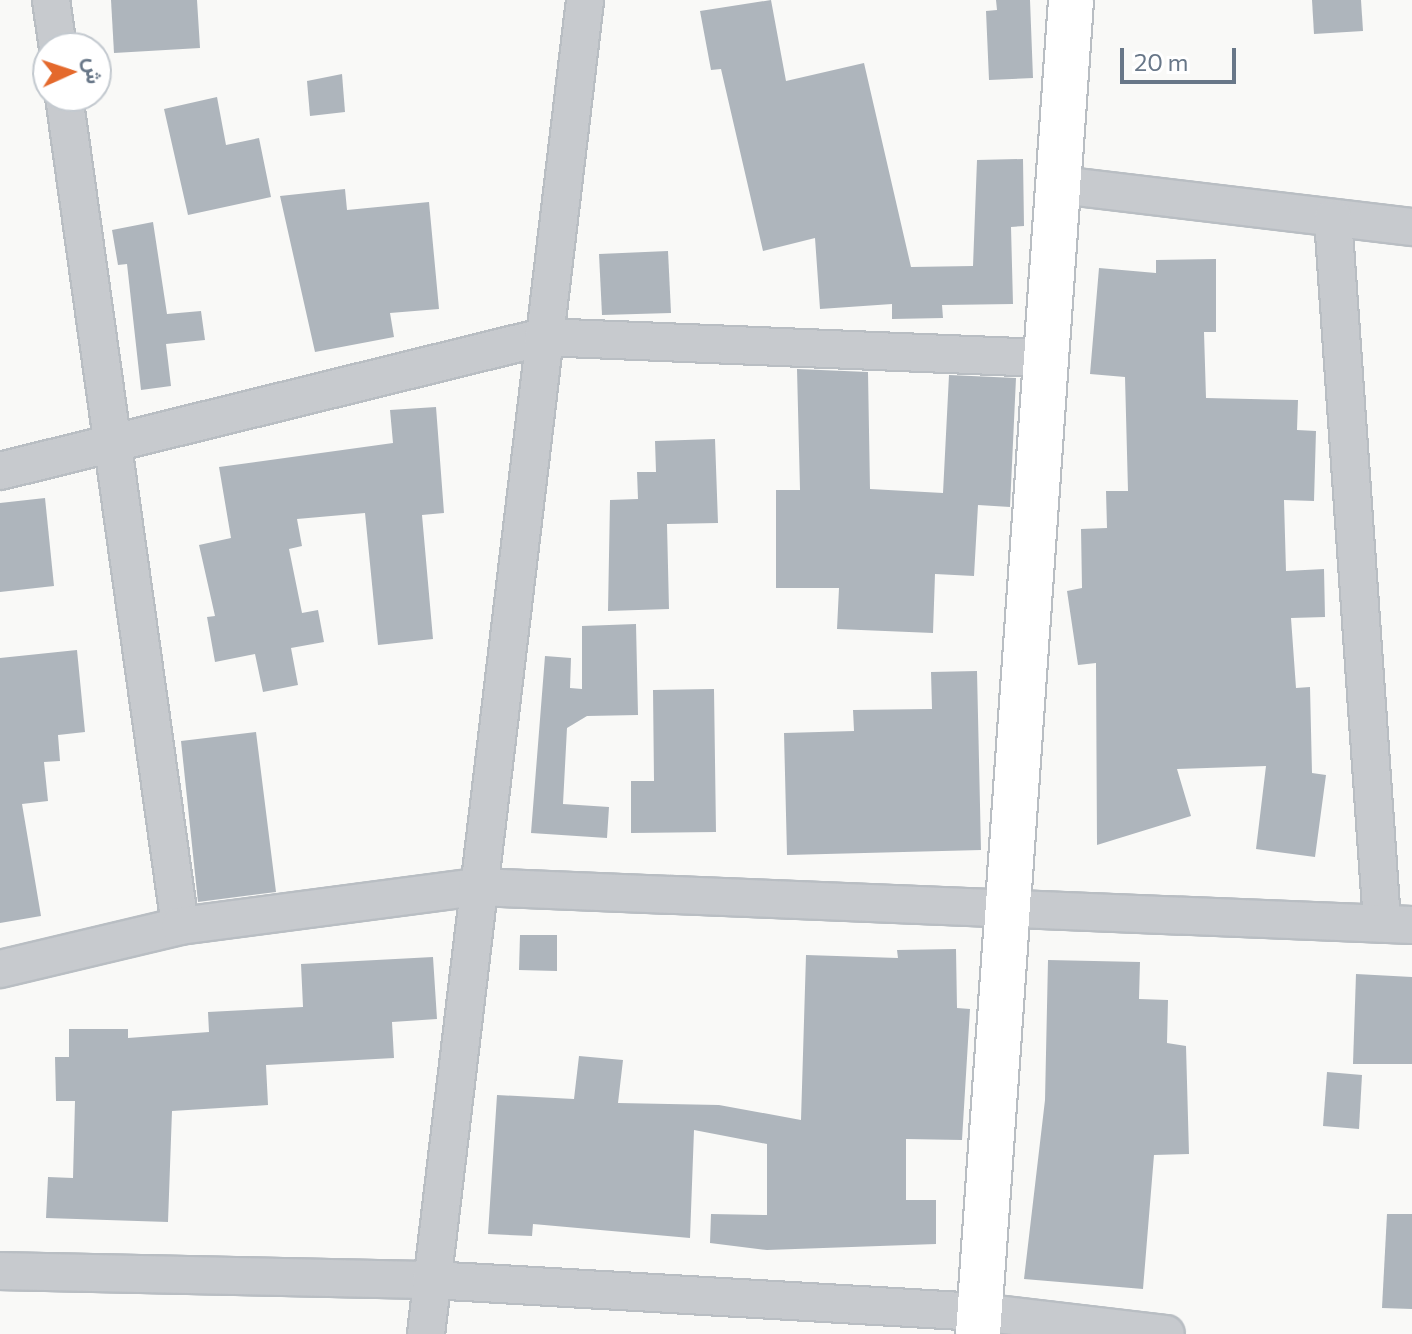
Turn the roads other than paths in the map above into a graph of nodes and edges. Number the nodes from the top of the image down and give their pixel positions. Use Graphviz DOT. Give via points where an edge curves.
graph roads {
  1 [pos="51,0"];
  2 [pos="585,0"];
  3 [pos="1071,0"];
  4 [pos="56,32"];
  5 [pos="66,112"];
  6 [pos="1060,185"];
  7 [pos="1333,218"];
  8 [pos="1412,227"];
  9 [pos="543,337"];
  10 [pos="1043,358"];
  11 [pos="108,446"];
  12 [pos="0,471"];
  13 [pos="477,887"];
  14 [pos="1002,914"];
  15 [pos="1397,924"];
  16 [pos="180,926"];
  17 [pos="0,969"];
  18 [pos="0,1271"];
  19 [pos="431,1280"];
  20 [pos="978,1323"];
  21 [pos="426,1334"];
  22 [pos="1166,1334"];
  1 -- 4 [label="street"];
  2 -- 9 [label="street"];
  3 -- 6 [label="street"];
  5 -- 11 [label="street"];
  6 -- 7 [label="street"];
  6 -- 10 [label="street"];
  7 -- 8 [label="street"];
  7 -- 15 [label="street"];
  9 -- 10 [label="street"];
  9 -- 11 [label="street"];
  9 -- 13 [label="street"];
  10 -- 14 [label="street"];
  11 -- 12 [label="street"];
  11 -- 16 [label="street"];
  13 -- 14 [label="street"];
  13 -- 16 [label="street"];
  13 -- 19 [label="street"];
  14 -- 15 [label="street"];
  14 -- 20 [label="street"];
  16 -- 17 [label="street"];
  18 -- 19 [label="street"];
  19 -- 20 [label="street"];
  19 -- 21 [label="street"];
  20 -- 22 [label="street"];
}
